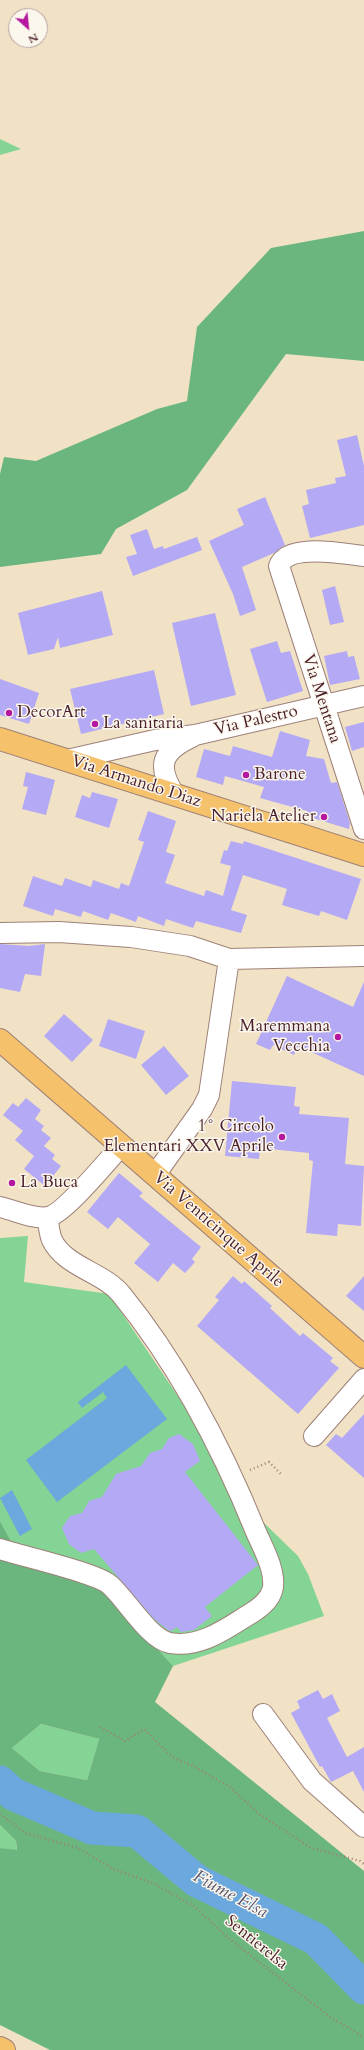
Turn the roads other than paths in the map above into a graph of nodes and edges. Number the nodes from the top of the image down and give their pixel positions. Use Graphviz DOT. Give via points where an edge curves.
graph roads {
  1 [pos="364,556"];
  2 [pos="364,696"];
  3 [pos="323,706"];
  4 [pos="195,735"];
  5 [pos="0,739"];
  6 [pos="67,760"];
  7 [pos="174,794"];
  8 [pos="364,829"];
  9 [pos="364,856"];
  10 [pos="0,933"];
  11 [pos="364,956"];
  12 [pos="229,959"];
  13 [pos="0,1040"];
  14 [pos="121,1146"];
  15 [pos="155,1175"];
  16 [pos="0,1207"];
  17 [pos="48,1217"];
  18 [pos="364,1357"];
  19 [pos="364,1379"];
  20 [pos="314,1436"];
  21 [pos="0,1549"];
  22 [pos="263,1714"];
  23 [pos="364,1827"];
  24 [pos="0,2048"];
  25 [pos="4,2050"];
  1 -- 3 [label="street, Via Mentana" via="301,551 280,563 279,568"];
  2 -- 3 [label="street, Via Palestro"];
  3 -- 4 [label="street, Via Palestro"];
  3 -- 8 [label="street, Via Mentana"];
  4 -- 6 [label="street, Via Palestro" via="155,740"];
  4 -- 7 [label="street, Via Palestro" via="173,747 165,760 164,774"];
  5 -- 6 [label="main road, Via Armando Diaz"];
  6 -- 7 [label="main road, Via Armando Diaz"];
  7 -- 9 [label="main road, Via Armando Diaz"];
  10 -- 12 [label="street" via="60,932 131,936 190,946"];
  11 -- 12 [label="street"];
  12 -- 15 [label="street" via="209,1095 202,1109"];
  13 -- 14 [label="main road, Via Venticinque Aprile"];
  14 -- 15 [label="main road, Via Venticinque Aprile"];
  14 -- 17 [label="street" via="63,1208"];
  15 -- 18 [label="main road, Via Venticinque Aprile"];
  16 -- 17 [label="street"];
  17 -- 21 [label="street" via="50,1236 56,1247 68,1258 117,1289 180,1379 241,1495 267,1558 273,1585 271,1594 260,1607 217,1635 193,1642 170,1643 155,1635 105,1581"];
  19 -- 20 [label="street"];
  22 -- 23 [label="street" via="312,1781"];
  24 -- 25 [label="main road"];
}
